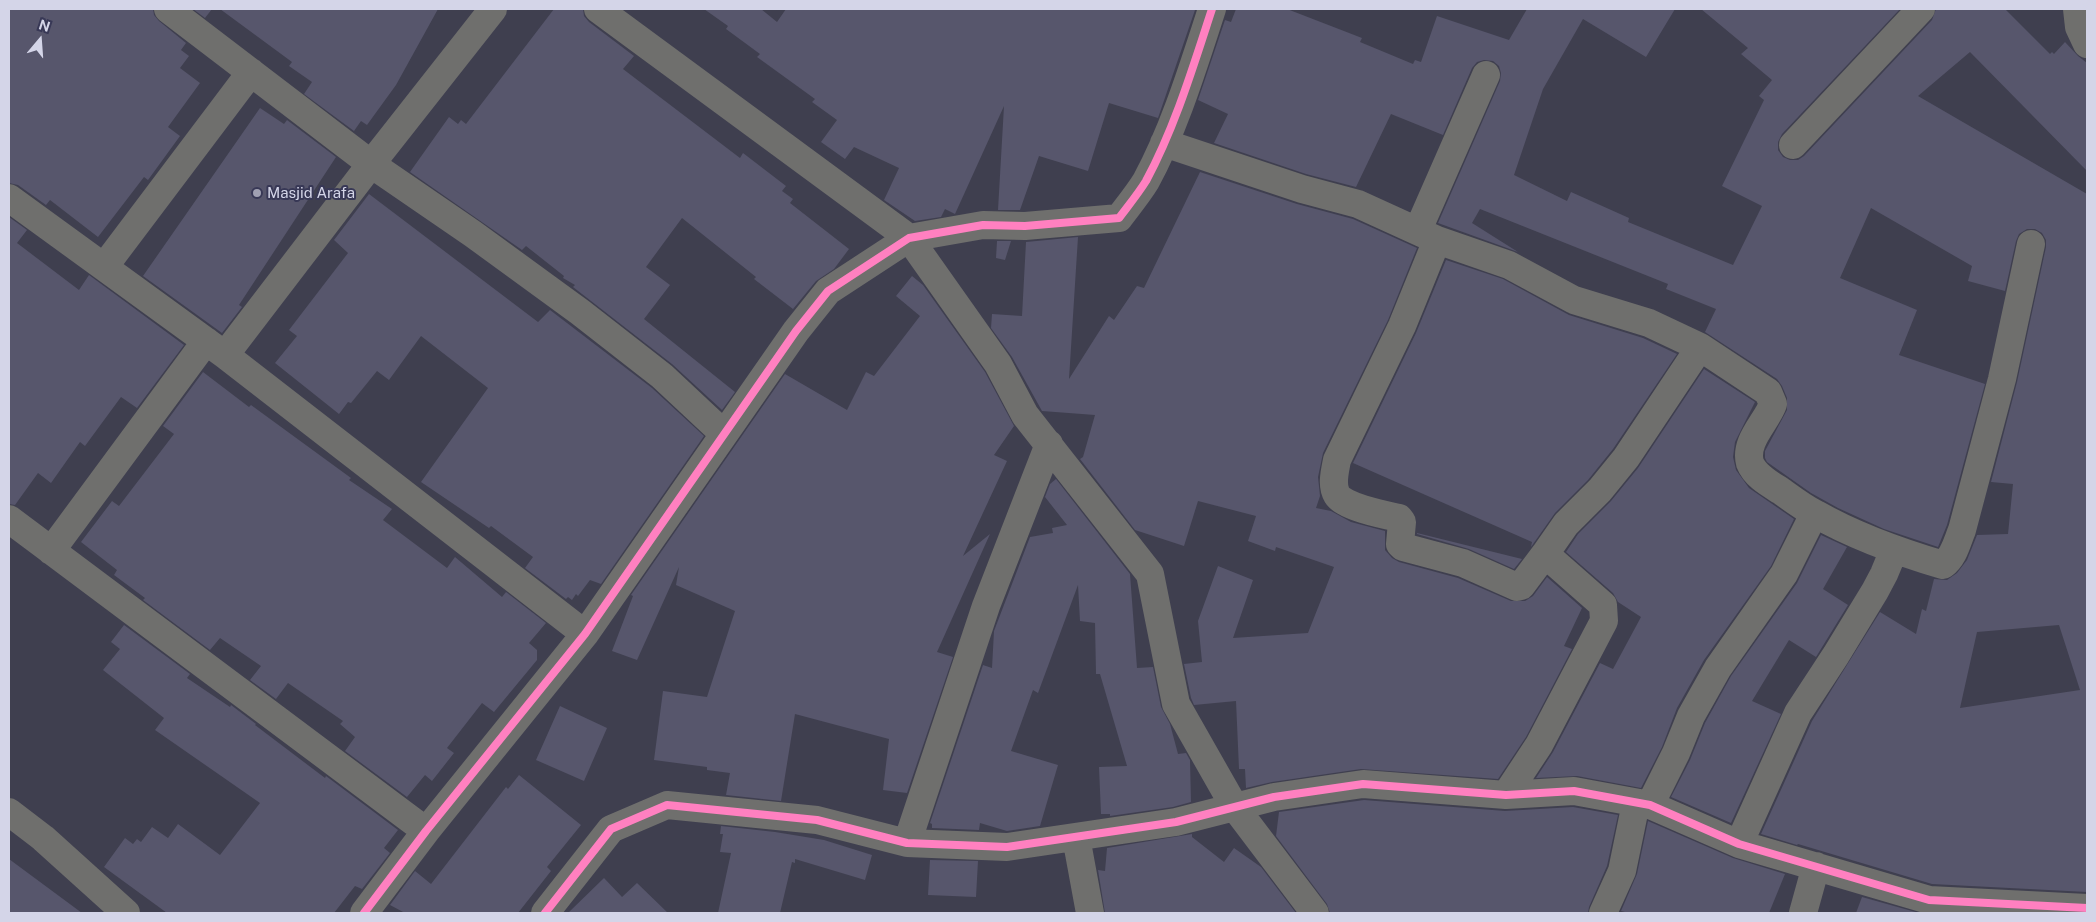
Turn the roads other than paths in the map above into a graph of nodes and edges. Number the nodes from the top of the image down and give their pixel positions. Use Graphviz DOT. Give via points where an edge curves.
graph roads {
  1 [pos="168,9"];
  2 [pos="493,9"];
  3 [pos="598,9"];
  4 [pos="1212,9"];
  5 [pos="1921,9"];
  6 [pos="2077,9"];
  7 [pos="2087,44"];
  8 [pos="251,72"];
  9 [pos="1486,75"];
  10 [pos="1164,143"];
  11 [pos="1793,145"];
  12 [pos="371,164"];
  13 [pos="9,198"];
  14 [pos="1427,235"];
  15 [pos="908,238"];
  16 [pos="2031,244"];
  17 [pos="104,267"];
  18 [pos="216,348"];
  19 [pos="1700,348"];
  20 [pos="724,434"];
  21 [pos="1049,444"];
  22 [pos="1814,514"];
  23 [pos="9,519"];
  24 [pos="51,550"];
  25 [pos="1894,550"];
  26 [pos="1545,554"];
  27 [pos="585,634"];
  28 [pos="1506,795"];
  29 [pos="1643,804"];
  30 [pos="1234,806"];
  31 [pos="9,812"];
  32 [pos="426,831"];
  33 [pos="1076,836"];
  34 [pos="907,843"];
  35 [pos="1740,844"];
  36 [pos="1816,866"];
  37 [pos="2087,908"];
  38 [pos="126,913"];
  39 [pos="364,913"];
  40 [pos="545,913"];
  41 [pos="1090,913"];
  42 [pos="1315,913"];
  43 [pos="1603,913"];
  44 [pos="1803,913"];
  1 -- 8 [label="street"];
  2 -- 12 [label="street"];
  3 -- 15 [label="street"];
  4 -- 10 [label="street"];
  5 -- 11 [label="street"];
  6 -- 7 [label="street" via="2079,27"];
  8 -- 12 [label="street"];
  8 -- 17 [label="street"];
  9 -- 14 [label="street"];
  10 -- 14 [label="street" via="1358,204"];
  10 -- 15 [label="street" via="1145,182 1119,218 1025,226 983,225"];
  12 -- 18 [label="street"];
  12 -- 20 [label="street" via="580,312 662,376"];
  13 -- 17 [label="street"];
  14 -- 19 [label="street" via="1509,265 1574,300 1649,323"];
  14 -- 26 [label="street" via="1402,326 1337,460 1336,494 1343,502 1399,518 1402,522 1400,544 1403,547 1463,563 1517,587"];
  15 -- 20 [label="street" via="828,291"];
  15 -- 21 [label="street" via="998,364 1025,415"];
  16 -- 25 [label="street" via="2002,379 1962,530 1953,552 1943,565"];
  17 -- 18 [label="street"];
  18 -- 24 [label="street"];
  18 -- 27 [label="street"];
  19 -- 22 [label="street" via="1768,392 1773,404 1752,441 1750,464 1758,476"];
  19 -- 26 [label="street" via="1626,458 1566,524"];
  20 -- 27 [label="street"];
  21 -- 30 [label="street" via="1150,574 1176,704"];
  21 -- 34 [label="street" via="986,606"];
  22 -- 25 [label="street"];
  22 -- 29 [label="street" via="1784,574 1718,668 1695,708 1676,753"];
  23 -- 24 [label="street"];
  24 -- 32 [label="street"];
  25 -- 35 [label="street" via="1875,591 1798,713"];
  26 -- 28 [label="street" via="1603,605 1604,621 1539,745"];
  27 -- 32 [label="street"];
  28 -- 29 [label="street" via="1574,791"];
  28 -- 30 [label="street" via="1363,784"];
  29 -- 35 [label="street"];
  29 -- 43 [label="street" via="1622,871"];
  30 -- 33 [label="street" via="1176,822"];
  30 -- 42 [label="street"];
  31 -- 38 [label="street" via="43,838"];
  32 -- 39 [label="street"];
  33 -- 34 [label="street" via="1007,847"];
  33 -- 41 [label="street"];
  34 -- 40 [label="street" via="818,820 667,805 611,829"];
  35 -- 36 [label="street"];
  36 -- 37 [label="street" via="1929,900"];
  36 -- 44 [label="street"];
}
